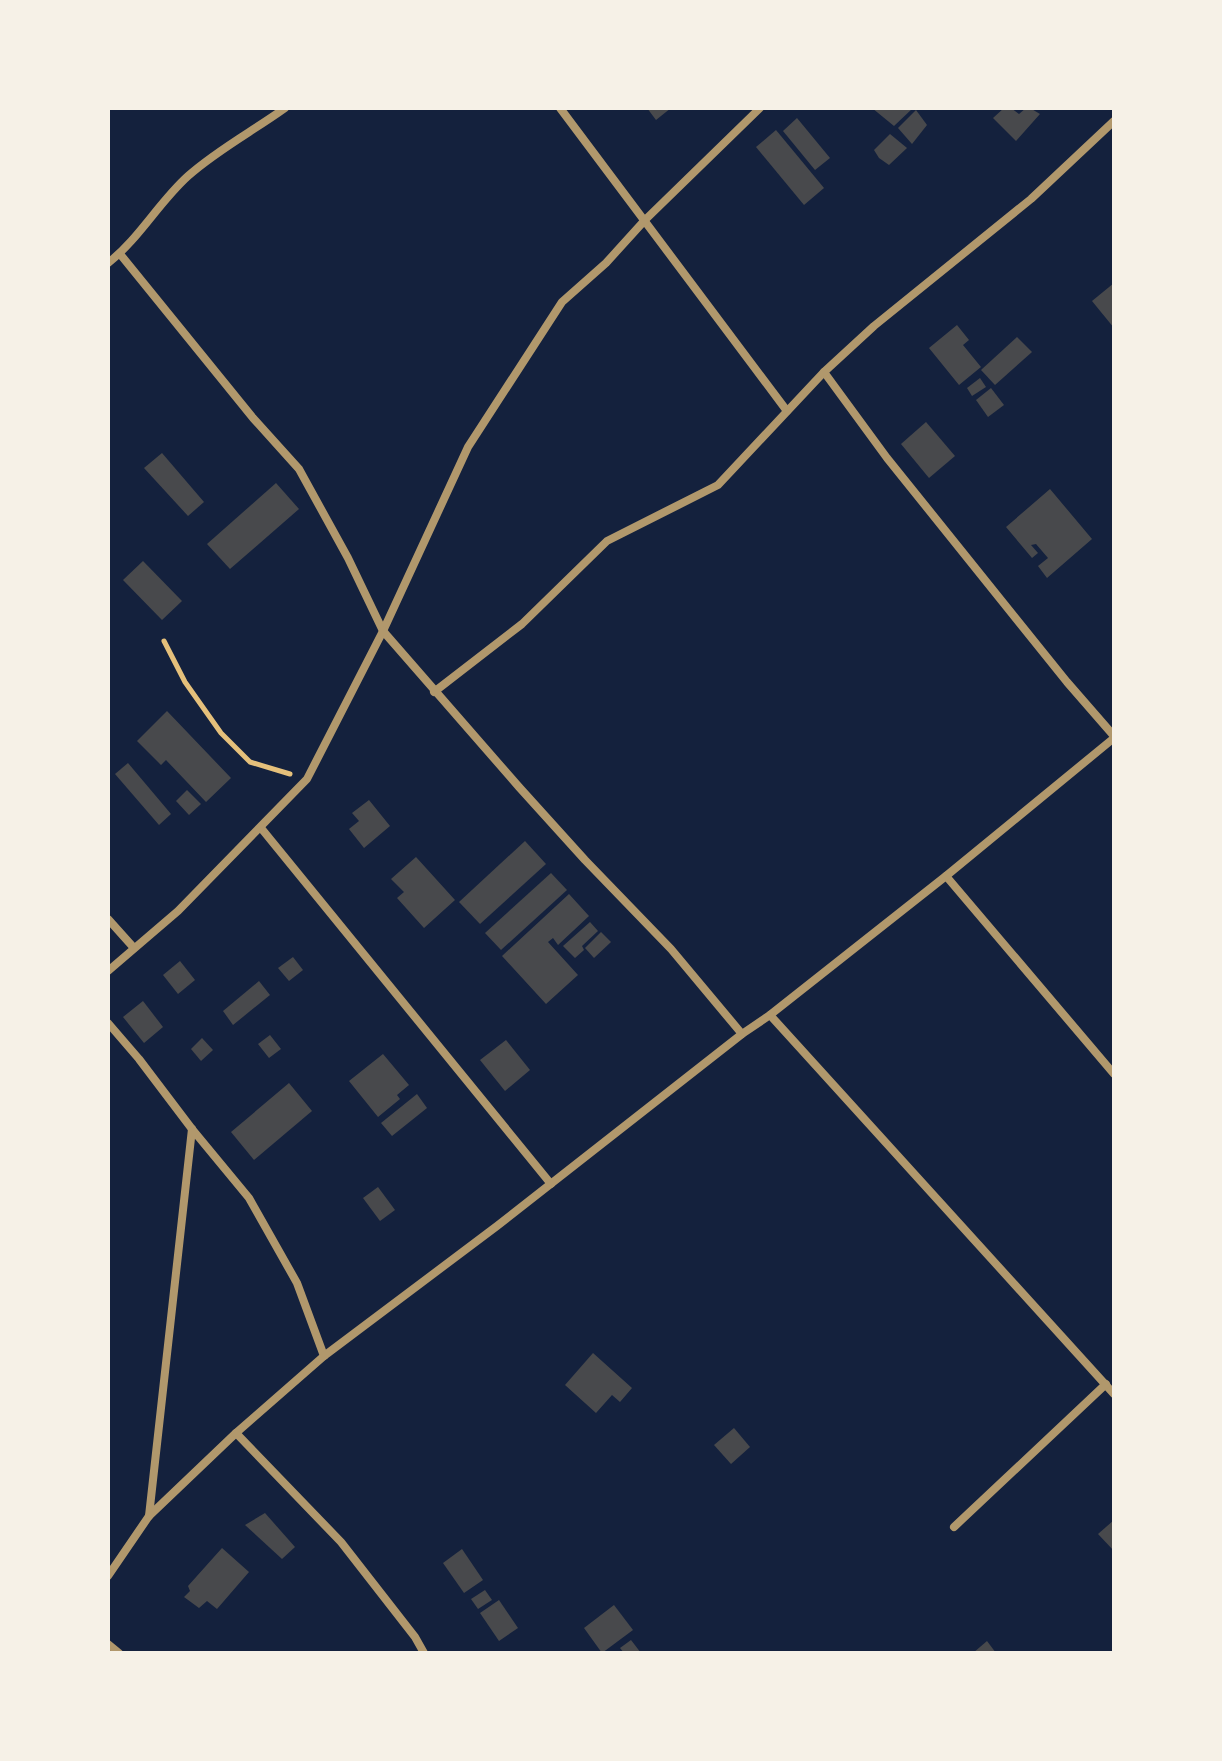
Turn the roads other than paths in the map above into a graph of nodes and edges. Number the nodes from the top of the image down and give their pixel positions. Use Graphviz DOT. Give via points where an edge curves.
graph roads {
  1 [pos="285,108"];
  2 [pos="560,108"];
  3 [pos="760,108"];
  4 [pos="1114,121"];
  5 [pos="645,220"];
  6 [pos="120,254"];
  7 [pos="108,263"];
  8 [pos="824,372"];
  9 [pos="787,411"];
  10 [pos="383,631"];
  11 [pos="434,692"];
  12 [pos="1114,737"];
  13 [pos="261,828"];
  14 [pos="946,876"];
  15 [pos="108,919"];
  16 [pos="134,948"];
  17 [pos="108,971"];
  18 [pos="770,1015"];
  19 [pos="108,1023"];
  20 [pos="742,1034"];
  21 [pos="1114,1074"];
  22 [pos="192,1129"];
  23 [pos="551,1184"];
  24 [pos="324,1356"];
  25 [pos="1106,1384"];
  26 [pos="1114,1394"];
  27 [pos="236,1433"];
  28 [pos="149,1516"];
  29 [pos="954,1527"];
  30 [pos="108,1576"];
  31 [pos="108,1644"];
  32 [pos="119,1653"];
  33 [pos="424,1653"];
  1 -- 6 [label="street" via="189,175"];
  2 -- 5 [label="street"];
  3 -- 5 [label="street"];
  4 -- 8 [label="street" via="1031,199"];
  5 -- 9 [label="street"];
  5 -- 10 [label="street" via="562,302 468,447"];
  6 -- 7 [label="street"];
  6 -- 10 [label="street" via="299,469"];
  8 -- 9 [label="street"];
  8 -- 12 [label="street" via="887,458"];
  9 -- 11 [label="street" via="718,485 607,541 522,624"];
  10 -- 11 [label="street"];
  10 -- 13 [label="street" via="307,779"];
  11 -- 20 [label="street" via="671,949"];
  12 -- 14 [label="street"];
  13 -- 16 [label="street"];
  13 -- 23 [label="street"];
  14 -- 18 [label="street"];
  14 -- 21 [label="street"];
  15 -- 16 [label="street"];
  16 -- 17 [label="street"];
  18 -- 20 [label="street"];
  18 -- 25 [label="street"];
  19 -- 22 [label="street"];
  20 -- 23 [label="street"];
  22 -- 24 [label="street" via="249,1198 297,1283"];
  22 -- 28 [label="street"];
  23 -- 24 [label="street"];
  24 -- 27 [label="street"];
  25 -- 26 [label="street"];
  25 -- 29 [label="street"];
  27 -- 28 [label="street"];
  27 -- 33 [label="street" via="341,1542"];
  28 -- 30 [label="street"];
  31 -- 32 [label="street"];
}
